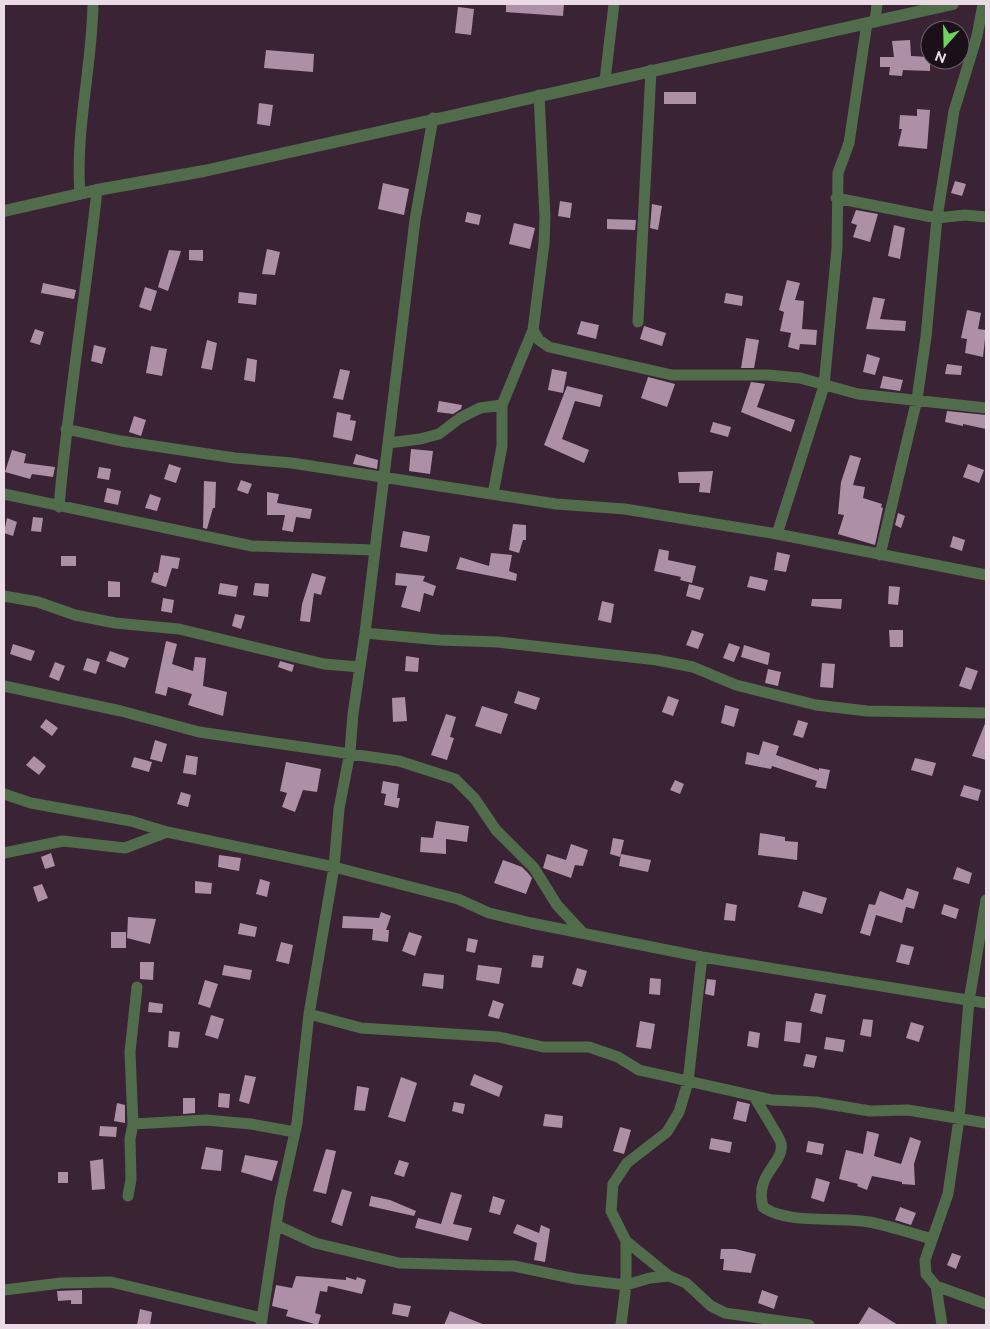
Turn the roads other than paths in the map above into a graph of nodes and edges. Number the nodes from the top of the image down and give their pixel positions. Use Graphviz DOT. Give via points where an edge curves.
graph roads {
  1 [pos="93,4"];
  2 [pos="614,4"];
  3 [pos="877,4"];
  4 [pos="953,4"];
  5 [pos="983,4"];
  6 [pos="871,23"];
  7 [pos="651,70"];
  8 [pos="605,80"];
  9 [pos="539,95"];
  10 [pos="433,118"];
  11 [pos="97,190"];
  12 [pos="80,194"];
  13 [pos="836,198"];
  14 [pos="4,212"];
  15 [pos="986,217"];
  16 [pos="937,218"];
  17 [pos="638,322"];
  18 [pos="533,330"];
  19 [pos="824,386"];
  20 [pos="917,399"];
  21 [pos="502,405"];
  22 [pos="986,408"];
  23 [pos="66,429"];
  24 [pos="388,443"];
  25 [pos="383,476"];
  26 [pos="4,494"];
  27 [pos="493,494"];
  28 [pos="59,507"];
  29 [pos="777,534"];
  30 [pos="375,550"];
  31 [pos="880,555"];
  32 [pos="986,575"];
  33 [pos="4,596"];
  34 [pos="365,634"];
  35 [pos="360,667"];
  36 [pos="4,686"];
  37 [pos="986,713"];
  38 [pos="350,752"];
  39 [pos="4,794"];
  40 [pos="168,832"];
  41 [pos="4,853"];
  42 [pos="334,867"];
  43 [pos="986,900"];
  44 [pos="582,932"];
  45 [pos="702,957"];
  46 [pos="137,987"];
  47 [pos="969,1001"];
  48 [pos="986,1004"];
  49 [pos="309,1014"];
  50 [pos="688,1082"];
  51 [pos="754,1096"];
  52 [pos="959,1119"];
  53 [pos="986,1123"];
  54 [pos="134,1124"];
  55 [pos="295,1132"];
  56 [pos="128,1196"];
  57 [pos="276,1225"];
  58 [pos="932,1239"];
  59 [pos="626,1241"];
  60 [pos="669,1276"];
  61 [pos="626,1285"];
  62 [pos="936,1286"];
  63 [pos="4,1290"];
  64 [pos="986,1304"];
  65 [pos="262,1322"];
  66 [pos="621,1325"];
  67 [pos="809,1325"];
  68 [pos="942,1325"];
  1 -- 12 [label="street" via="78,168"];
  2 -- 8 [label="street"];
  3 -- 6 [label="street"];
  4 -- 6 [label="street"];
  5 -- 16 [label="street" via="977,36 954,111"];
  6 -- 7 [label="street"];
  6 -- 13 [label="street" via="850,135 838,173"];
  7 -- 8 [label="street"];
  7 -- 17 [label="street"];
  8 -- 9 [label="street"];
  9 -- 10 [label="street"];
  9 -- 18 [label="street" via="545,218"];
  10 -- 11 [label="street" via="204,171"];
  10 -- 24 [label="street" via="415,220"];
  11 -- 12 [label="street"];
  11 -- 23 [label="street"];
  12 -- 14 [label="street"];
  13 -- 16 [label="street"];
  13 -- 19 [label="street" via="838,248"];
  15 -- 16 [label="street"];
  16 -- 20 [label="street"];
  18 -- 19 [label="street" via="538,340 549,347 672,375 768,375 800,378"];
  18 -- 21 [label="street"];
  19 -- 20 [label="street" via="858,394"];
  19 -- 29 [label="street"];
  20 -- 22 [label="street"];
  20 -- 31 [label="street"];
  21 -- 24 [label="street" via="480,408 439,434"];
  21 -- 27 [label="street" via="502,446"];
  23 -- 25 [label="street" via="235,458"];
  23 -- 28 [label="street"];
  24 -- 25 [label="street"];
  25 -- 27 [label="street"];
  25 -- 30 [label="street"];
  26 -- 28 [label="street"];
  27 -- 29 [label="street" via="556,504 625,509"];
  28 -- 30 [label="street" via="252,546"];
  29 -- 31 [label="street"];
  30 -- 34 [label="street"];
  31 -- 32 [label="street"];
  33 -- 35 [label="street" via="38,602 75,615 179,629 324,664"];
  34 -- 35 [label="street"];
  34 -- 37 [label="street" via="498,642 657,660 693,667 736,685 816,705 867,711"];
  35 -- 38 [label="street"];
  36 -- 38 [label="street" via="121,710 199,732"];
  38 -- 42 [label="street" via="339,809"];
  38 -- 44 [label="street" via="399,761 455,779 475,799 496,830 534,868 558,905"];
  39 -- 40 [label="street" via="31,803 131,821"];
  40 -- 41 [label="street" via="125,848 63,842"];
  40 -- 42 [label="street"];
  42 -- 44 [label="street" via="458,898 489,913"];
  42 -- 49 [label="street"];
  43 -- 47 [label="street"];
  44 -- 45 [label="street"];
  45 -- 47 [label="street"];
  45 -- 50 [label="street"];
  46 -- 54 [label="street" via="130,1052"];
  47 -- 48 [label="street"];
  47 -- 52 [label="street"];
  49 -- 50 [label="street" via="361,1028 498,1037 543,1047 589,1047 618,1057 639,1070"];
  49 -- 55 [label="street"];
  50 -- 51 [label="street"];
  50 -- 59 [label="street" via="679,1112 667,1132 627,1163 613,1184 611,1211"];
  51 -- 52 [label="street" via="870,1111 908,1110"];
  51 -- 58 [label="street" via="781,1143 778,1157 761,1183 763,1207 771,1213 796,1217 868,1222"];
  52 -- 53 [label="street"];
  52 -- 58 [label="street" via="948,1194"];
  54 -- 55 [label="street" via="206,1120"];
  54 -- 56 [label="street" via="130,1139"];
  55 -- 57 [label="street"];
  57 -- 61 [label="street" via="316,1243 399,1263 514,1266"];
  57 -- 65 [label="street"];
  58 -- 62 [label="street" via="925,1260 926,1274"];
  59 -- 60 [label="street"];
  59 -- 61 [label="street"];
  60 -- 61 [label="street"];
  60 -- 67 [label="street" via="686,1283 711,1306 724,1313"];
  61 -- 66 [label="street"];
  62 -- 64 [label="street"];
  62 -- 68 [label="street"];
  63 -- 65 [label="street" via="61,1283 111,1282"];
}
